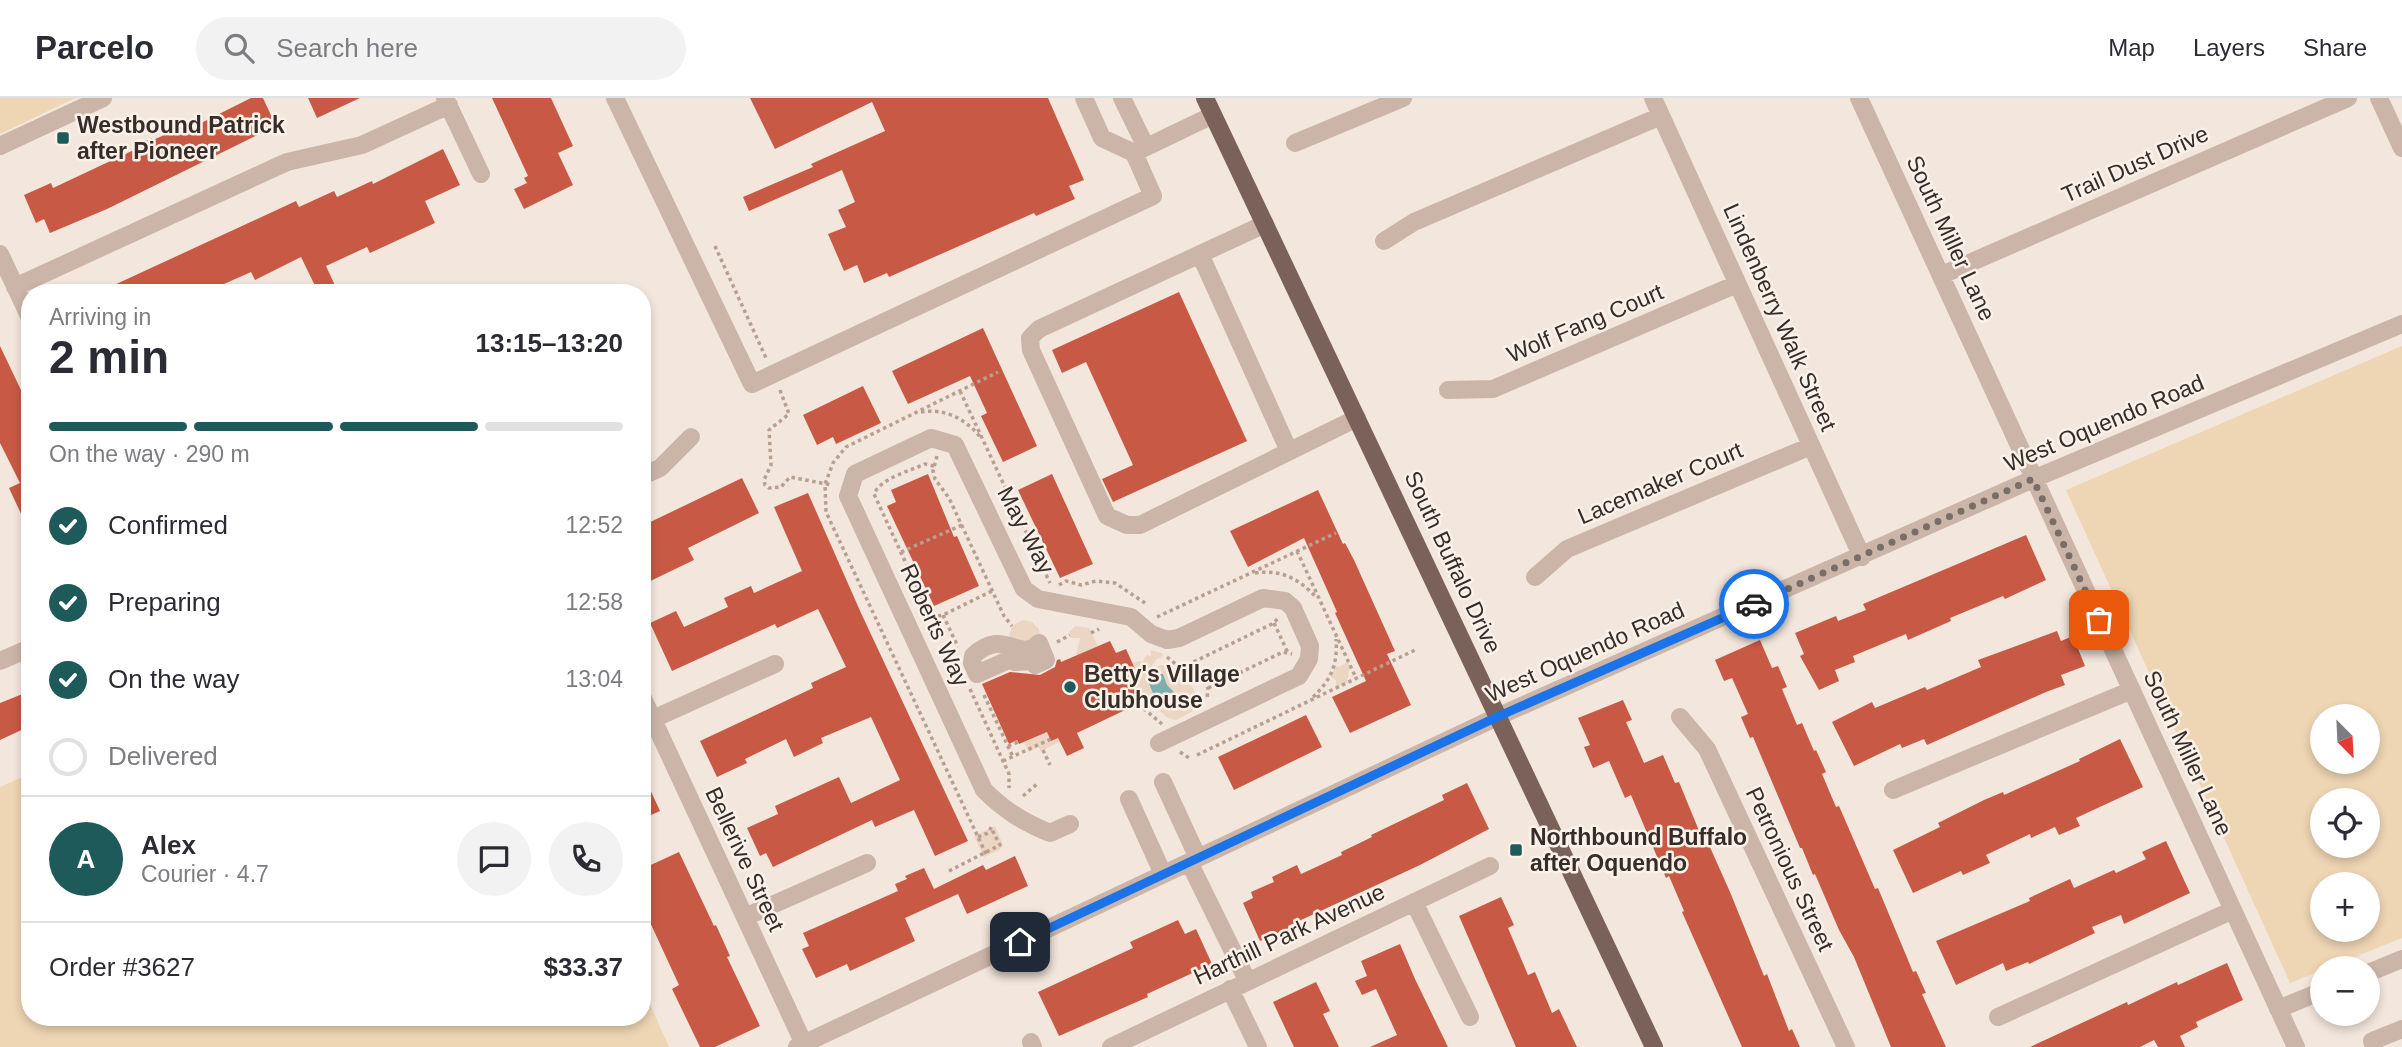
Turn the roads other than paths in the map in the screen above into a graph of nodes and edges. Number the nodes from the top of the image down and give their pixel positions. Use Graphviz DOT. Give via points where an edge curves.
graph roads {
  1 [pos="103,98"];
  2 [pos="615,98"];
  3 [pos="1084,98"];
  4 [pos="1122,98"];
  5 [pos="1205,98"];
  6 [pos="1403,98"];
  7 [pos="1653,98"];
  8 [pos="1859,98"];
  9 [pos="2348,98"];
  10 [pos="2378,98"];
  11 [pos="447,102"];
  12 [pos="1213,115"];
  13 [pos="1661,116"];
  14 [pos="1295,143"];
  15 [pos="0,146"];
  16 [pos="2402,148"];
  17 [pos="1140,150"];
  18 [pos="481,174"];
  19 [pos="1265,224"];
  20 [pos="1384,241"];
  21 [pos="0,254"];
  22 [pos="1200,254"];
  23 [pos="1942,275"];
  24 [pos="21,284"];
  25 [pos="22,284"];
  26 [pos="1737,284"];
  27 [pos="15,287"];
  28 [pos="21,299"];
  29 [pos="2402,324"];
  30 [pos="1448,390"];
  31 [pos="1357,418"];
  32 [pos="691,437"];
  33 [pos="941,445"];
  34 [pos="1811,446"];
  35 [pos="1289,451"];
  36 [pos="651,472"];
  37 [pos="2033,479"];
  38 [pos="1862,556"];
  39 [pos="1535,577"];
  40 [pos="21,652"];
  41 [pos="0,661"];
  42 [pos="775,664"];
  43 [pos="2132,690"];
  44 [pos="651,715"];
  45 [pos="1499,716"];
  46 [pos="1680,717"];
  47 [pos="653,719"];
  48 [pos="1164,736"];
  49 [pos="1163,782"];
  50 [pos="1893,790"];
  51 [pos="1129,799"];
  52 [pos="1070,824"];
  53 [pos="1193,860"];
  54 [pos="867,863"];
  55 [pos="1490,866"];
  56 [pos="1163,874"];
  57 [pos="1414,902"];
  58 [pos="2233,910"];
  59 [pos="746,917"];
  60 [pos="2402,959"];
  61 [pos="2380,968"];
  62 [pos="1247,981"];
  63 [pos="1230,989"];
  64 [pos="2310,996"];
  65 [pos="2278,1009"];
  66 [pos="1470,1017"];
  67 [pos="1998,1017"];
  68 [pos="2402,1029"];
  69 [pos="801,1045"];
  70 [pos="1111,1047"];
  71 [pos="1258,1047"];
  72 [pos="1654,1047"];
  73 [pos="1846,1047"];
  74 [pos="2296,1047"];
  75 [pos="2374,1047"];
  1 -- 15 [label="street"];
  2 -- 17 [label="street" via="752,384 1153,196"];
  3 -- 17 [label="street" via="1102,138"];
  4 -- 17 [label="street"];
  5 -- 12 [label="main road, South Buffalo Drive"];
  6 -- 14 [label="street"];
  7 -- 13 [label="street, Lindenberry Walk Street"];
  8 -- 23 [label="street, South Miller Lane"];
  9 -- 23 [label="street, Trail Dust Drive"];
  10 -- 16 [label="street"];
  11 -- 18 [label="street"];
  11 -- 25 [label="street" via="362,145 287,162"];
  12 -- 17 [label="street"];
  12 -- 19 [label="main road, South Buffalo Drive"];
  13 -- 20 [label="street" via="1414,222"];
  13 -- 26 [label="street, Lindenberry Walk Street"];
  19 -- 22 [label="street"];
  19 -- 31 [label="main road, South Buffalo Drive"];
  21 -- 27 [label="street"];
  22 -- 35 [label="street"];
  22 -- 35 [label="street" via="1039,329 1030,338 1031,350 1107,516 1127,525 1140,525 1186,504"];
  23 -- 37 [label="street, South Miller Lane"];
  24 -- 27 [label="street"];
  26 -- 30 [label="street, Wolf Fang Court" via="1493,389"];
  26 -- 34 [label="street, Lindenberry Walk Street"];
  27 -- 28 [label="street"];
  29 -- 37 [label="street, West Oquendo Road"];
  31 -- 35 [label="street"];
  31 -- 45 [label="main road, South Buffalo Drive"];
  32 -- 36 [label="street"];
  33 -- 48 [label="street, May Way" via="955,445 1024,589 1038,599 1131,617 1151,635 1167,640 1263,598 1293,608 1316,661 1298,676"];
  33 -- 52 [label="street, Roberts Way" via="931,438 855,474 848,496 984,790 1003,809 1037,828 1050,833"];
  34 -- 38 [label="street, Lindenberry Walk Street"];
  34 -- 39 [label="street, Lacemaker Court" via="1567,549"];
  37 -- 38 [label="street, West Oquendo Road"];
  37 -- 43 [label="street, South Miller Lane"];
  38 -- 45 [label="street, West Oquendo Road"];
  40 -- 41 [label="street"];
  42 -- 47 [label="street"];
  43 -- 50 [label="street"];
  43 -- 58 [label="street, South Miller Lane"];
  44 -- 47 [label="street, Bellerive Street"];
  45 -- 53 [label="street, West Oquendo Road"];
  45 -- 72 [label="main road, South Buffalo Drive"];
  46 -- 73 [label="street, Petronious Street" via="1707,749"];
  47 -- 59 [label="street, Bellerive Street"];
  49 -- 53 [label="street"];
  51 -- 56 [label="street"];
  53 -- 56 [label="street, West Oquendo Road"];
  53 -- 62 [label="street"];
  54 -- 59 [label="street"];
  55 -- 57 [label="street, Harthill Park Avenue"];
  56 -- 69 [label="street, West Oquendo Road"];
  57 -- 62 [label="street, Harthill Park Avenue"];
  57 -- 66 [label="street"];
  58 -- 65 [label="street, South Miller Lane"];
  58 -- 67 [label="street"];
  59 -- 69 [label="street, Bellerive Street"];
  60 -- 61 [label="street"];
  62 -- 63 [label="street, Harthill Park Avenue"];
  63 -- 70 [label="street, Harthill Park Avenue"];
  63 -- 71 [label="street"];
  64 -- 65 [label="street"];
  65 -- 74 [label="street, South Miller Lane"];
  68 -- 75 [label="street" via="2372,1041"];
}
